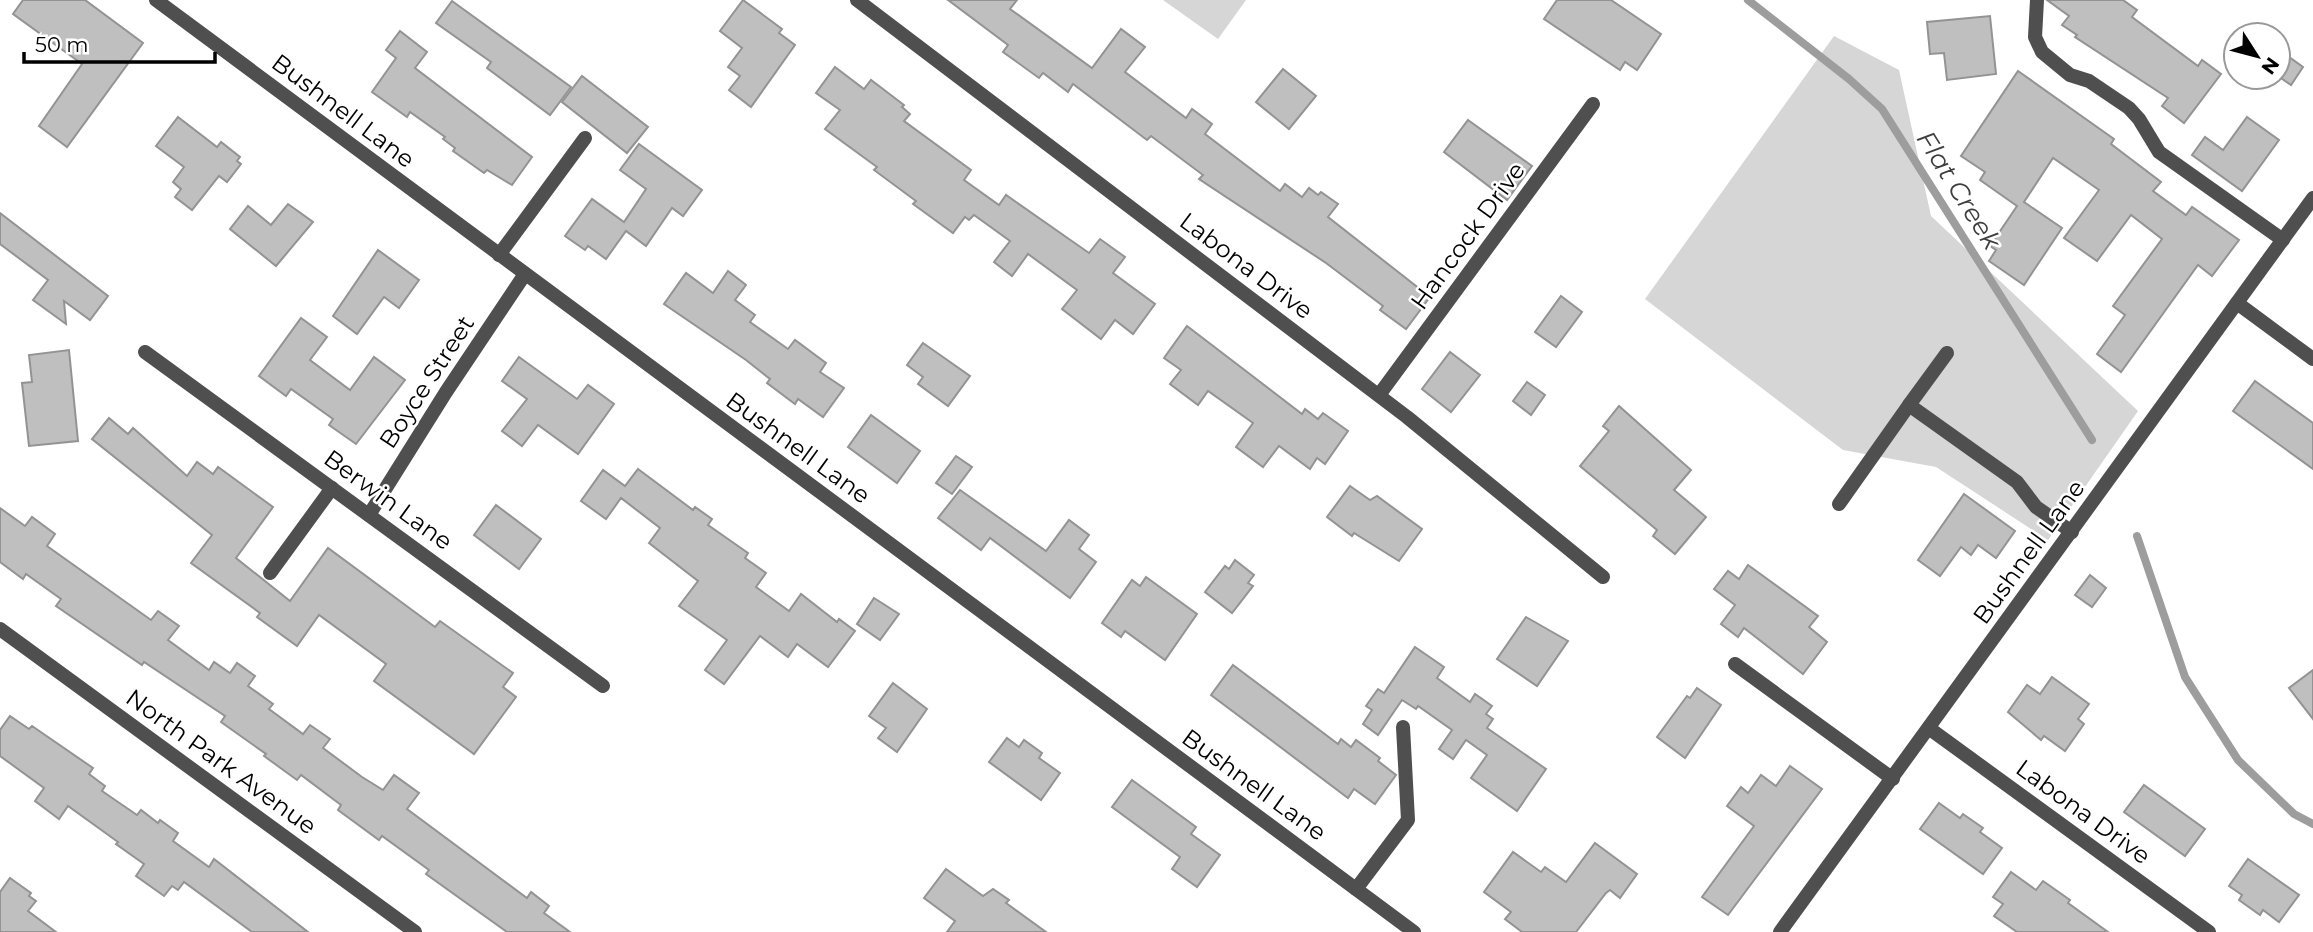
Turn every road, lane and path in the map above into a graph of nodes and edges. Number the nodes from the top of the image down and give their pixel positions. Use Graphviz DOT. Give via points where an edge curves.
graph roads {
  1 [pos="156,0"];
  2 [pos="857,0"];
  3 [pos="2037,0"];
  4 [pos="1593,104"];
  5 [pos="585,138"];
  6 [pos="2313,198"];
  7 [pos="2283,240"];
  8 [pos="499,255"];
  9 [pos="525,274"];
  10 [pos="2237,303"];
  11 [pos="145,352"];
  12 [pos="1947,353"];
  13 [pos="2313,359"];
  14 [pos="1379,395"];
  15 [pos="1909,405"];
  16 [pos="332,488"];
  17 [pos="1839,504"];
  18 [pos="369,515"];
  19 [pos="2072,532"];
  20 [pos="270,573"];
  21 [pos="1602,577"];
  22 [pos="0,629"];
  23 [pos="1735,664"];
  24 [pos="603,686"];
  25 [pos="1403,727"];
  26 [pos="1930,729"];
  27 [pos="1893,779"];
  28 [pos="1356,889"];
  29 [pos="415,932"];
  30 [pos="1414,932"];
  31 [pos="1780,932"];
  32 [pos="2209,932"];
  1 -- 8 [label="street, Bushnell Lane"];
  2 -- 14 [label="street, Labona Drive"];
  3 -- 7 [label="street" via="2035,37 2042,52 2070,75 2089,81 2129,108 2159,152"];
  4 -- 14 [label="street, Hancock Drive"];
  5 -- 8 [label="street"];
  6 -- 7 [label="street, Bushnell Lane"];
  7 -- 10 [label="street, Bushnell Lane"];
  8 -- 9 [label="street, Bushnell Lane"];
  9 -- 18 [label="street, Boyce Street"];
  9 -- 28 [label="street, Bushnell Lane"];
  10 -- 13 [label="street"];
  10 -- 19 [label="street, Bushnell Lane"];
  11 -- 16 [label="street, Berwin Lane"];
  12 -- 15 [label="street"];
  14 -- 21 [label="street, Labona Drive"];
  15 -- 17 [label="street"];
  15 -- 19 [label="street" via="2017,482 2036,507"];
  16 -- 18 [label="street, Berwin Lane"];
  16 -- 20 [label="street"];
  18 -- 24 [label="street, Berwin Lane"];
  19 -- 26 [label="street, Bushnell Lane"];
  22 -- 29 [label="street, North Park Avenue"];
  23 -- 27 [label="street"];
  25 -- 28 [label="street" via="1408,820"];
  26 -- 27 [label="street, Bushnell Lane"];
  26 -- 32 [label="street, Labona Drive"];
  27 -- 31 [label="street, Bushnell Lane"];
  28 -- 30 [label="street, Bushnell Lane"];
}
